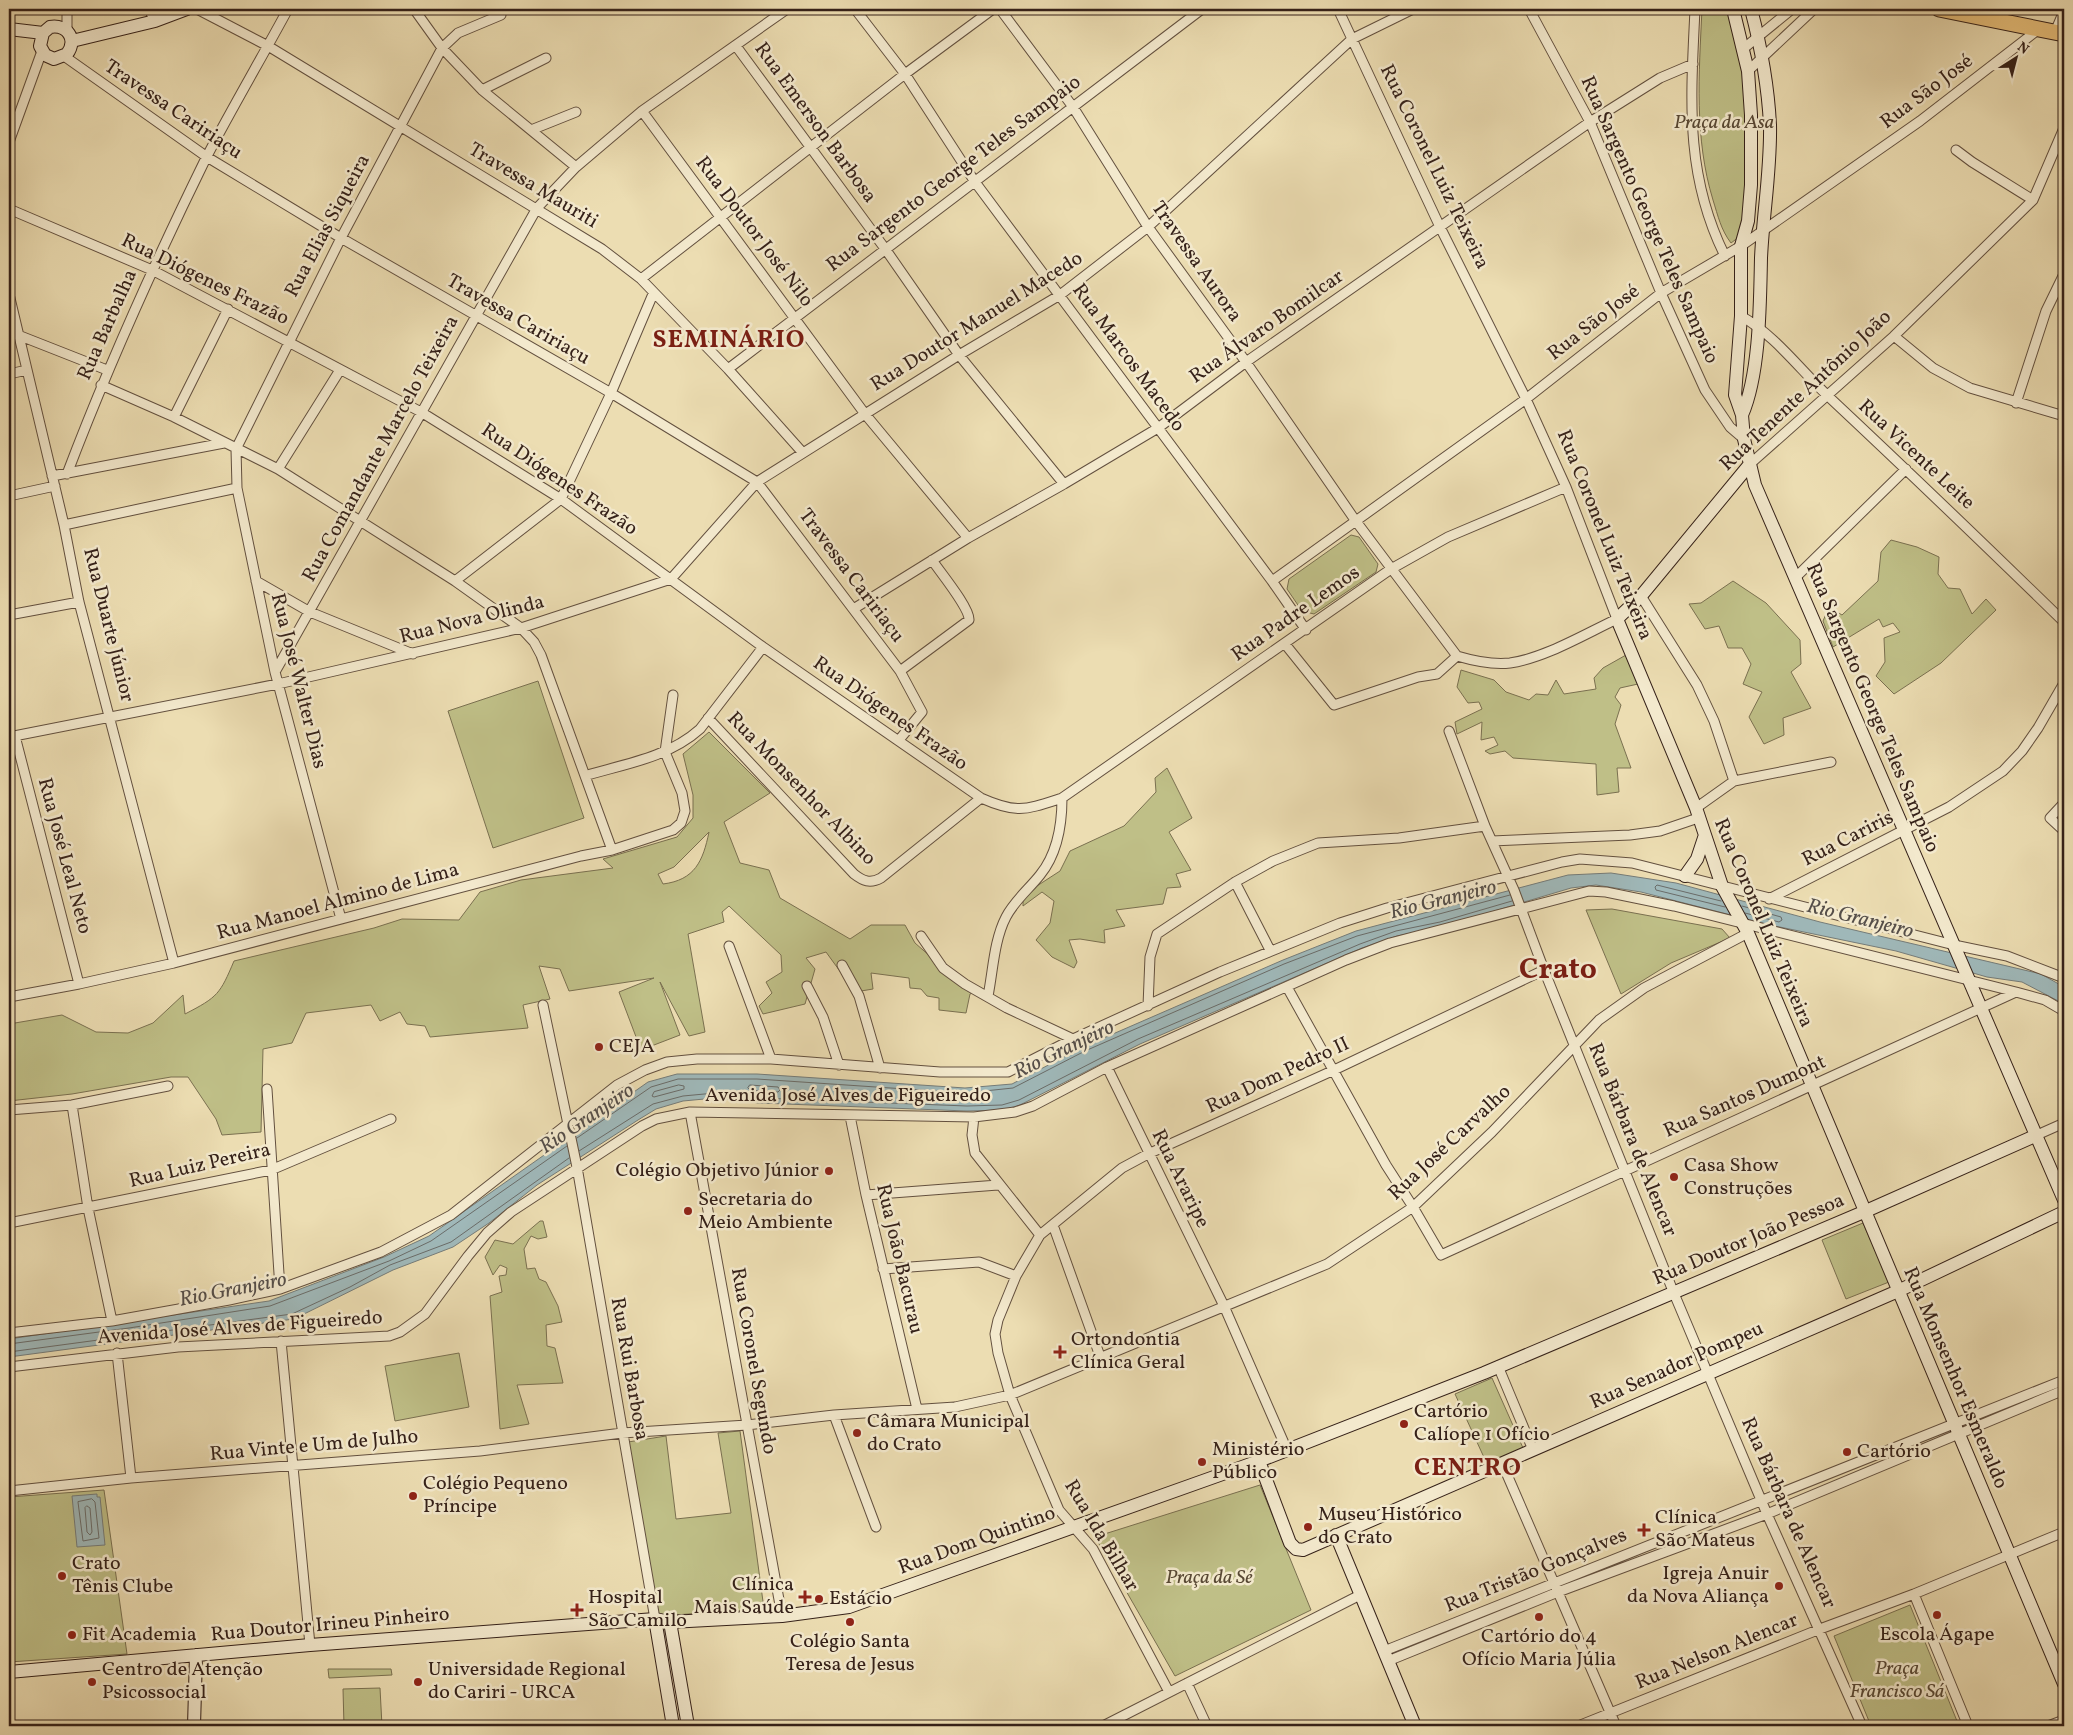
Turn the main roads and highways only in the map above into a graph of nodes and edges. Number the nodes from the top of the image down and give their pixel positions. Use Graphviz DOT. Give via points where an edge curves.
graph roads {
  1 [pos="187,9"];
  2 [pos="1733,9"];
  3 [pos="1751,9"];
  4 [pos="1939,9"];
  5 [pos="9,29"];
  6 [pos="43,32"];
  7 [pos="2059,33"];
  8 [pos="70,36"];
  9 [pos="1742,415"];
  10 [pos="1750,464"];
  11 [pos="1617,619"];
  12 [pos="1705,836"];
  13 [pos="1685,876"];
  14 [pos="1813,1085"];
  15 [pos="2037,1134"];
  16 [pos="2064,1200"];
  17 [pos="1866,1211"];
  18 [pos="2064,1212"];
  19 [pos="1898,1291"];
  20 [pos="1287,1450"];
  21 [pos="1259,1461"];
  22 [pos="1336,1535"];
  23 [pos="655,1620"];
  24 [pos="670,1622"];
  25 [pos="196,1655"];
  26 [pos="9,1672"];
  27 [pos="2064,1684"];
  28 [pos="194,1726"];
  29 [pos="674,1726"];
  30 [pos="688,1726"];
  31 [pos="1415,1726"];
  1 -- 8 [label="main road" via="155,21"];
  2 -- 9 [label="main road" via="1748,71 1751,115 1751,185 1742,246 1735,395"];
  3 -- 9 [label="main road" via="1764,58 1770,125 1759,326 1749,401"];
  4 -- 7 [label="highway"];
  5 -- 6 [label="main road"];
  6 -- 8 [label="main road" via="55,26"];
  6 -- 8 [label="main road" via="42,51 54,58 64,56 70,50"];
  9 -- 10 [label="main road, Rua Sargento George Teles Sampaio"];
  10 -- 11 [label="main road, Rua Tenente Antônio João" via="1641,596"];
  10 -- 15 [label="main road, Rua Sargento George Teles Sampaio" via="1754,485"];
  11 -- 12 [label="main road, Rua Coronel Luiz Teixeira"];
  12 -- 13 [label="main road" via="1697,859"];
  12 -- 14 [label="main road, Rua Coronel Luiz Teixeira" via="1722,886 1746,928"];
  14 -- 17 [label="main road, Rua Monsenhor Esmeraldo"];
  15 -- 16 [label="main road, Rua Sargento George Teles Sampaio"];
  15 -- 17 [label="main road, Rua Doutor João Pessoa"];
  17 -- 19 [label="main road, Rua Monsenhor Esmeraldo"];
  17 -- 20 [label="main road, Rua Doutor João Pessoa" via="1446,1388"];
  18 -- 19 [label="main road, Rua Senador Pompeu"];
  19 -- 22 [label="main road, Rua Senador Pompeu"];
  19 -- 27 [label="main road, Rua Monsenhor Esmeraldo"];
  20 -- 21 [label="main road, Rua Dom Quintino"];
  21 -- 22 [label="main road, Rua Senador Pompeu" via="1294,1548 1303,1550"];
  21 -- 24 [label="main road, Rua Dom Quintino" via="849,1607 782,1616"];
  22 -- 31 [label="main road"];
  23 -- 24 [label="main road, Rua Doutor Irineu Pinheiro"];
  23 -- 25 [label="main road, Rua Doutor Irineu Pinheiro"];
  23 -- 29 [label="main road"];
  24 -- 30 [label="main road"];
  25 -- 26 [label="main road, Rua Doutor Irineu Pinheiro"];
  25 -- 28 [label="main road"];
}
